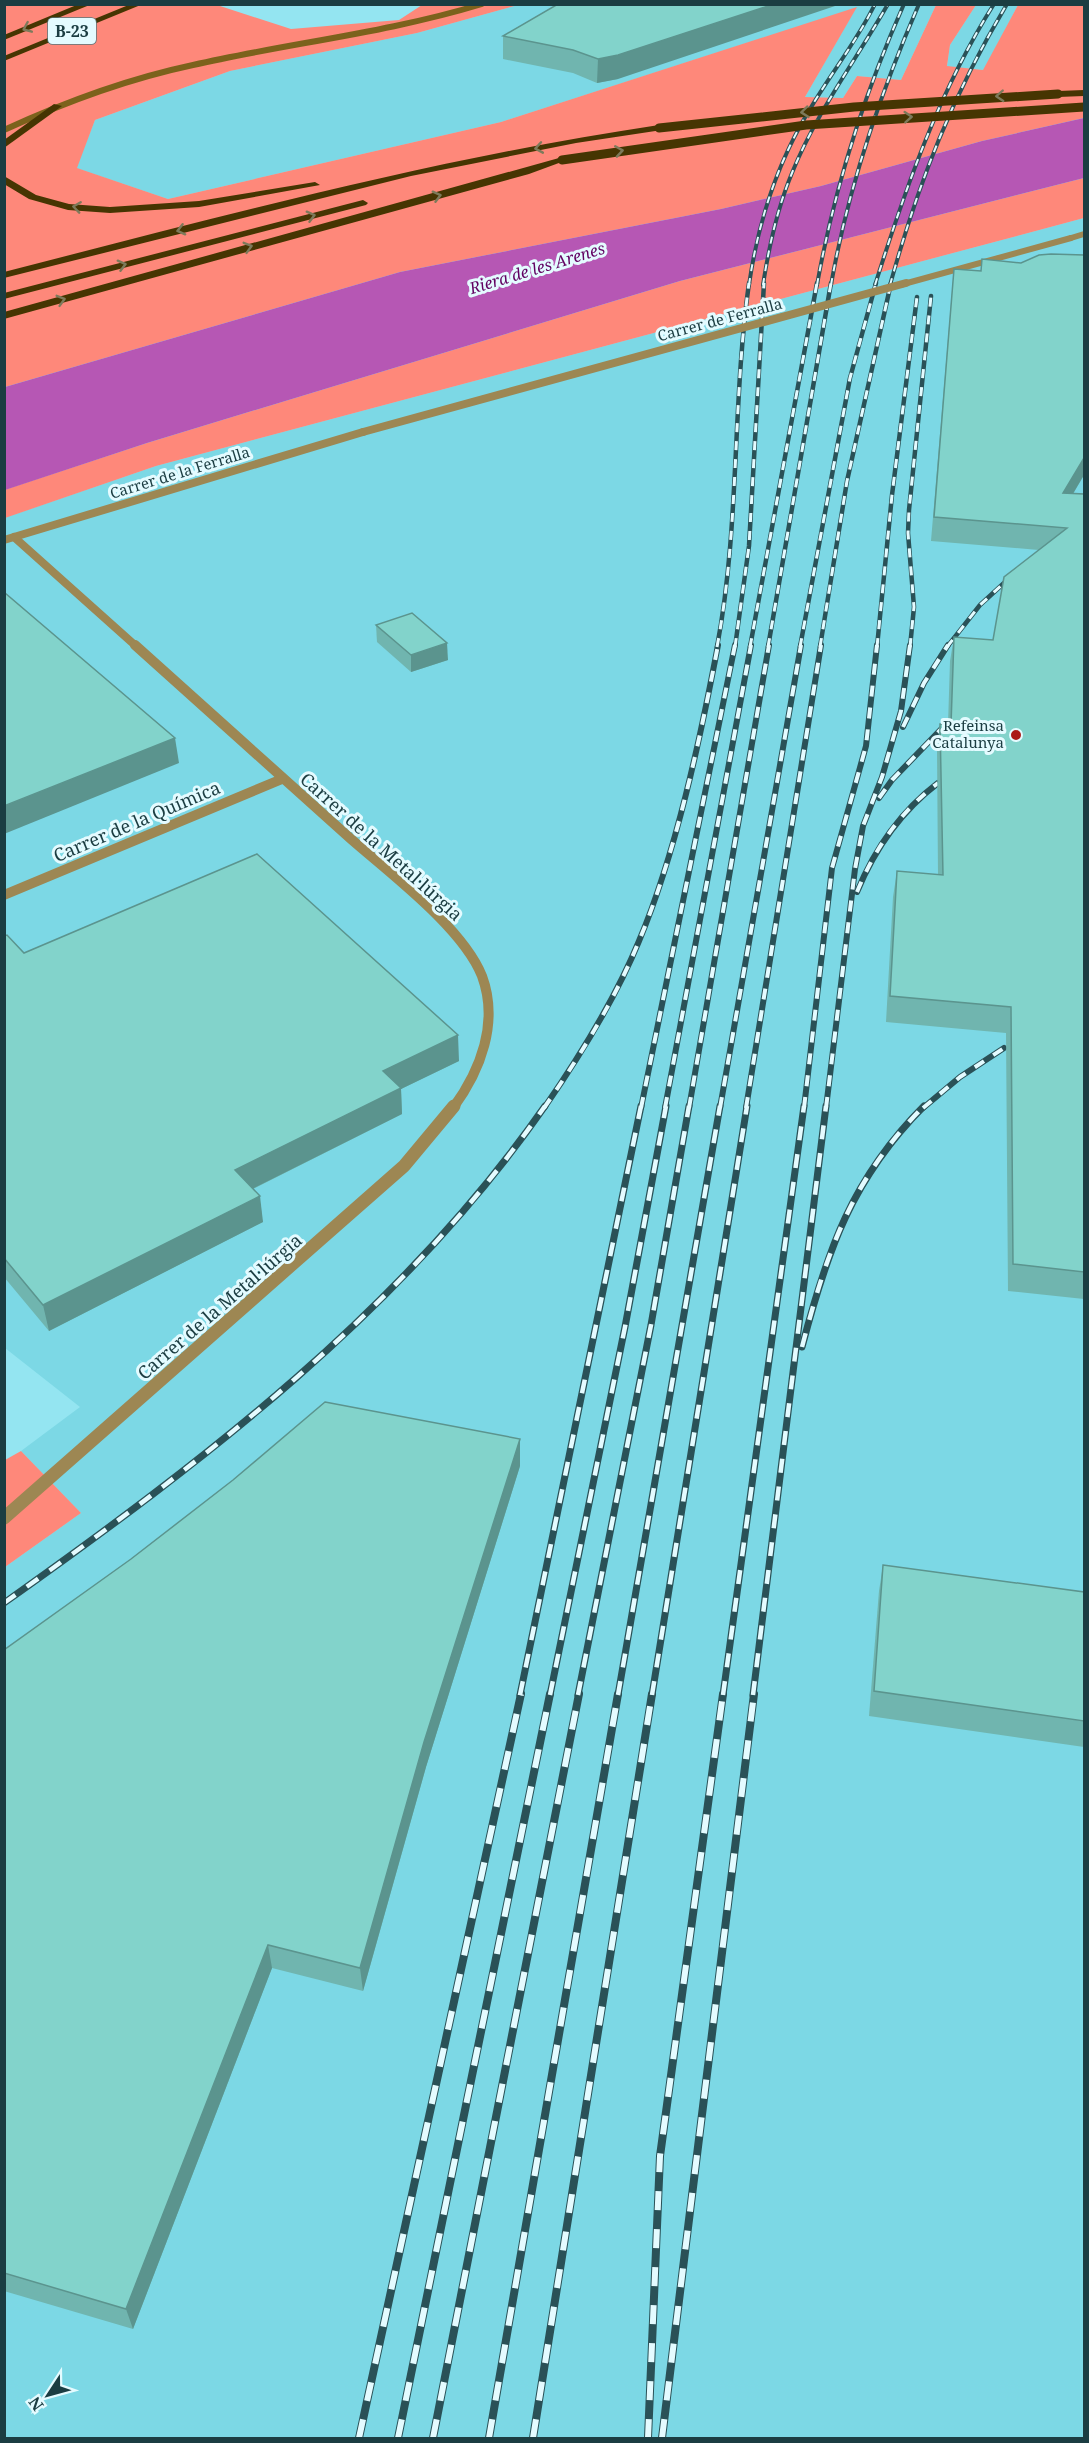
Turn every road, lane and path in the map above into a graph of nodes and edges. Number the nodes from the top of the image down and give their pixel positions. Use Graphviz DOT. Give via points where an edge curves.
graph roads {
  1 [pos="88,4"];
  2 [pos="139,4"];
  3 [pos="482,4"];
  4 [pos="4,38"];
  5 [pos="4,59"];
  6 [pos="1084,93"];
  7 [pos="57,106"];
  8 [pos="1084,107"];
  9 [pos="4,130"];
  10 [pos="4,146"];
  11 [pos="441,165"];
  12 [pos="4,179"];
  13 [pos="478,181"];
  14 [pos="381,199"];
  15 [pos="370,201"];
  16 [pos="1084,234"];
  17 [pos="4,275"];
  18 [pos="4,296"];
  19 [pos="4,316"];
  20 [pos="363,432"];
  21 [pos="9,539"];
  22 [pos="282,779"];
  23 [pos="4,895"];
  24 [pos="4,1518"];
  1 -- 4 [label="highway, B-23, one-way"];
  2 -- 5 [label="highway, B-23"];
  3 -- 7 [label="main road" via="367,33 171,70"];
  6 -- 11 [label="highway, one-way, bridge" via="909,102 729,120 636,131"];
  7 -- 9 [label="main road"];
  7 -- 10 [label="highway"];
  13 -- 8 [label="highway, one-way, bridge" via="562,160 750,131"];
  11 -- 12 [label="highway, one-way" via="147,209 111,210 55,203 32,197"];
  11 -- 17 [label="highway, one-way"];
  13 -- 14 [label="highway"];
  19 -- 13 [label="highway, one-way"];
  18 -- 15 [label="highway, one-way"];
  16 -- 20 [label="street, Carrer de Ferralla, bridge"];
  20 -- 21 [label="street, Carrer de la Ferralla"];
  21 -- 22 [label="street, Carrer de la Metal·lúrgia"];
  22 -- 23 [label="street, Carrer de la Química"];
  22 -- 24 [label="street, Carrer de la Metal·lúrgia" via="422,902 471,957 483,978 489,1003 486,1045 453,1107 404,1166"];
}
